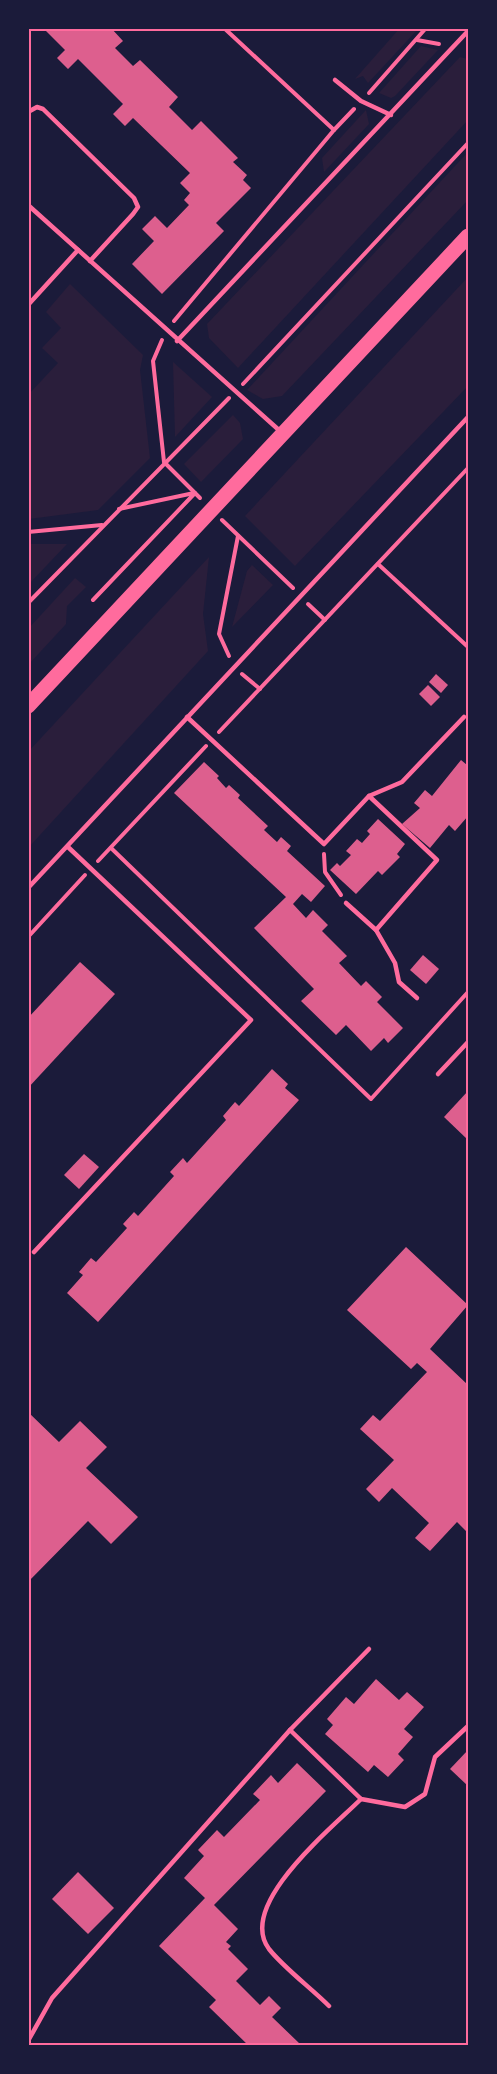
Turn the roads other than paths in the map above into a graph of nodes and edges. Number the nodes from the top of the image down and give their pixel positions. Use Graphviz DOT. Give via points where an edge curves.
graph roads {
  1 [pos="468,31"];
  2 [pos="334,80"];
  3 [pos="28,112"];
  4 [pos="391,115"];
  5 [pos="28,205"];
  6 [pos="468,236"];
  7 [pos="78,250"];
  8 [pos="90,261"];
  9 [pos="28,305"];
  10 [pos="177,341"];
  11 [pos="468,417"];
  12 [pos="285,435"];
  13 [pos="28,706"];
  14 [pos="188,717"];
  15 [pos="464,717"];
  16 [pos="369,796"];
  17 [pos="68,846"];
  18 [pos="28,888"];
  19 [pos="346,903"];
  20 [pos="376,930"];
  21 [pos="417,998"];
  22 [pos="468,1042"];
  23 [pos="438,1074"];
  24 [pos="34,1252"];
  25 [pos="369,1648"];
  26 [pos="468,1726"];
  27 [pos="290,1730"];
  28 [pos="361,1799"];
  29 [pos="329,2006"];
  30 [pos="28,2041"];
  1 -- 4 [label="lane"];
  2 -- 4 [label="lane" via="361,101"];
  3 -- 8 [label="lane" via="37,107 43,109 134,198 138,207"];
  4 -- 10 [label="lane"];
  5 -- 7 [label="lane"];
  6 -- 12 [label="main road"];
  7 -- 8 [label="lane"];
  7 -- 9 [label="lane"];
  8 -- 10 [label="lane"];
  10 -- 12 [label="lane"];
  11 -- 14 [label="lane"];
  12 -- 13 [label="main road"];
  14 -- 16 [label="lane" via="324,844"];
  14 -- 17 [label="lane"];
  15 -- 16 [label="lane" via="402,782"];
  16 -- 20 [label="lane" via="437,860"];
  17 -- 18 [label="lane"];
  17 -- 24 [label="lane" via="251,1020"];
  19 -- 20 [label="lane"];
  20 -- 21 [label="lane" via="395,963 399,982"];
  22 -- 23 [label="lane"];
  25 -- 27 [label="lane"];
  26 -- 28 [label="lane" via="435,1757 425,1794 405,1808"];
  27 -- 28 [label="lane"];
  27 -- 30 [label="lane" via="52,1998"];
  28 -- 29 [label="lane" via="276,1886 263,1913 262,1931 268,1948"];
}
